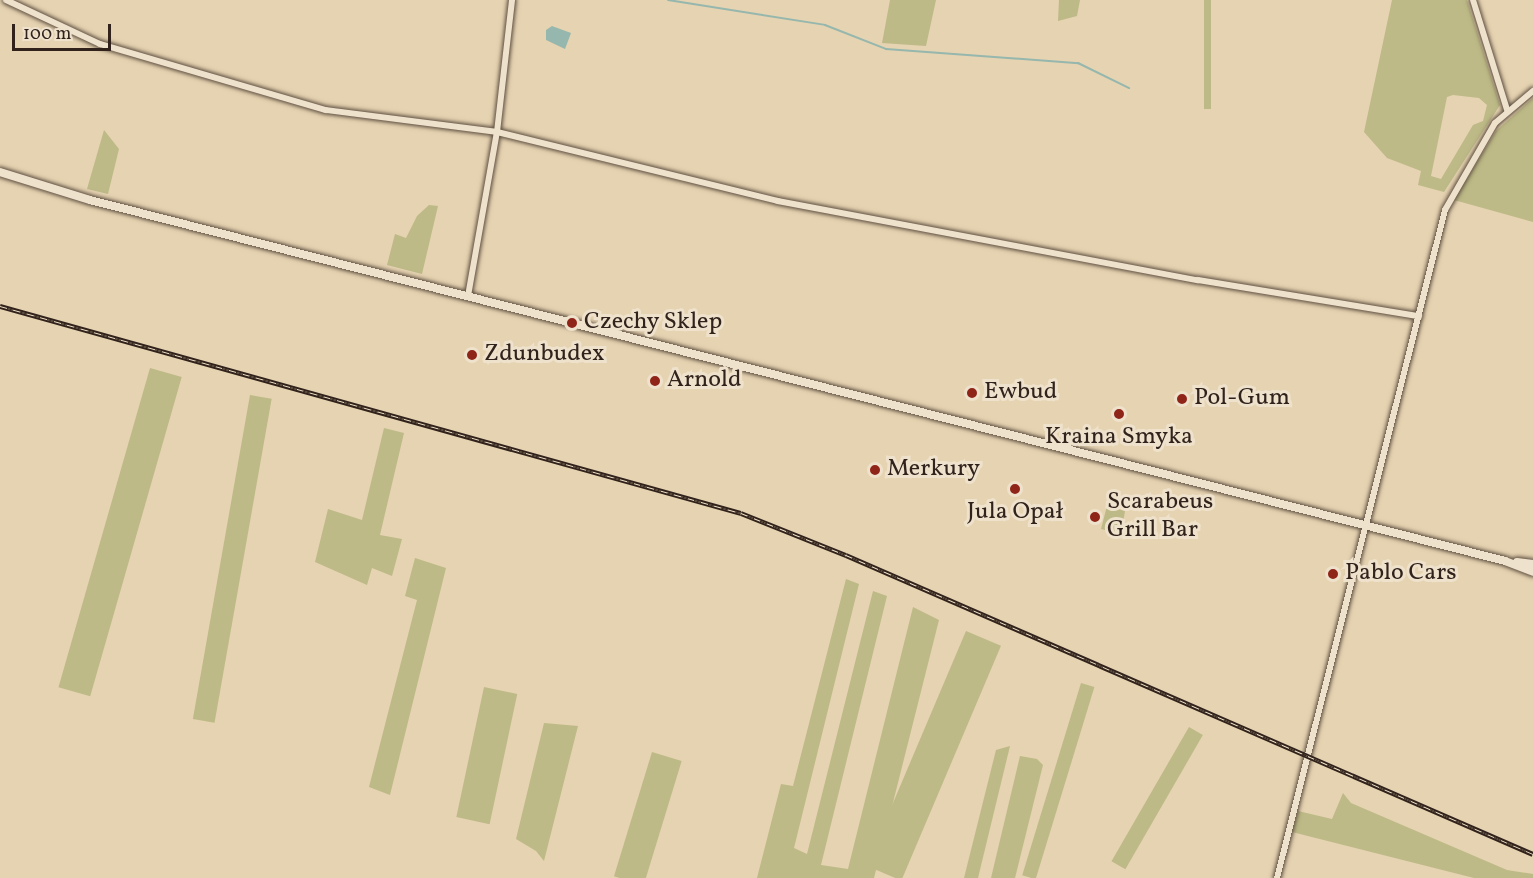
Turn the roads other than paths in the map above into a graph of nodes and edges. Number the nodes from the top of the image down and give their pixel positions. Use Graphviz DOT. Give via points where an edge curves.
graph roads {
  1 [pos="6,0"];
  2 [pos="512,0"];
  3 [pos="1473,0"];
  4 [pos="1533,91"];
  5 [pos="1507,110"];
  6 [pos="496,132"];
  7 [pos="0,172"];
  8 [pos="468,297"];
  9 [pos="1419,316"];
  10 [pos="1366,525"];
  11 [pos="1504,561"];
  12 [pos="1533,564"];
  13 [pos="1533,572"];
  14 [pos="1277,878"];
  1 -- 6 [label="street" via="100,44 316,107 368,118"];
  2 -- 6 [label="street"];
  3 -- 5 [label="street"];
  4 -- 5 [label="street"];
  5 -- 9 [label="street" via="1451,193"];
  6 -- 8 [label="street"];
  6 -- 9 [label="street" via="778,201 1198,280"];
  7 -- 8 [label="main road" via="90,200"];
  8 -- 10 [label="main road"];
  9 -- 10 [label="street"];
  10 -- 11 [label="main road"];
  10 -- 14 [label="street"];
  11 -- 12 [label="main road"];
  11 -- 13 [label="main road"];
}
